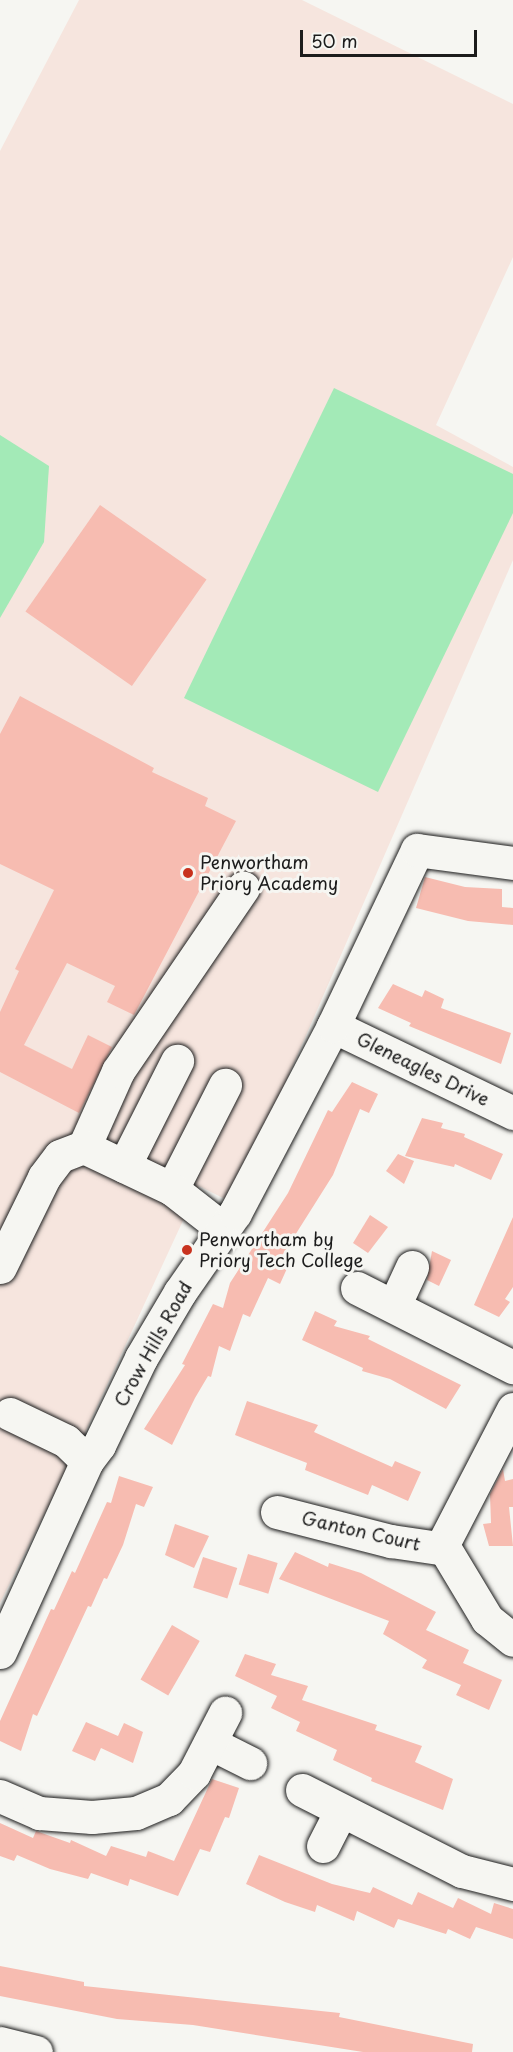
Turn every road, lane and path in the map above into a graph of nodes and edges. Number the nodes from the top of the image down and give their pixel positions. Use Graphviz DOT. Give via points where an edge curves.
graph roads {
  1 [pos="513,863"];
  2 [pos="243,888"];
  3 [pos="333,1026"];
  4 [pos="177,1061"];
  5 [pos="225,1085"];
  6 [pos="513,1113"];
  7 [pos="84,1147"];
  8 [pos="124,1166"];
  9 [pos="172,1189"];
  10 [pos="222,1228"];
  11 [pos="0,1267"];
  12 [pos="412,1268"];
  13 [pos="357,1288"];
  14 [pos="394,1306"];
  15 [pos="513,1367"];
  16 [pos="513,1409"];
  17 [pos="3,1412"];
  18 [pos="87,1461"];
  19 [pos="270,1507"];
  20 [pos="445,1549"];
  21 [pos="513,1640"];
  22 [pos="0,1652"];
  23 [pos="225,1713"];
  24 [pos="210,1743"];
  25 [pos="250,1763"];
  26 [pos="302,1790"];
  27 [pos="0,1796"];
  28 [pos="341,1811"];
  29 [pos="323,1846"];
  30 [pos="513,1884"];
  31 [pos="0,2043"];
  32 [pos="36,2052"];
  1 -- 3 [label="street, Crow Hills Road" via="417,850"];
  2 -- 7 [label="street" via="118,1071"];
  3 -- 6 [label="street, Gleneagles Drive"];
  3 -- 10 [label="street, Crow Hills Road" via="235,1213"];
  4 -- 8 [label="street"];
  5 -- 9 [label="street"];
  7 -- 8 [label="street"];
  7 -- 11 [label="street" via="60,1156 44,1177"];
  8 -- 9 [label="street"];
  9 -- 10 [label="street"];
  10 -- 18 [label="street, Crow Hills Road" via="147,1348 99,1445"];
  12 -- 14 [label="street"];
  13 -- 14 [label="street"];
  14 -- 15 [label="street"];
  16 -- 20 [label="street" via="444,1542"];
  17 -- 18 [label="street" via="66,1441"];
  18 -- 22 [label="street, Crow Hills Road"];
  19 -- 20 [label="street, Ganton Court" via="391,1541"];
  20 -- 21 [label="street" via="487,1619"];
  23 -- 24 [label="street"];
  24 -- 25 [label="street"];
  24 -- 27 [label="street" via="194,1773 169,1799 136,1814 93,1817 39,1813"];
  26 -- 28 [label="street"];
  28 -- 29 [label="street"];
  28 -- 30 [label="street" via="462,1871"];
  31 -- 32 [label="street"];
}
